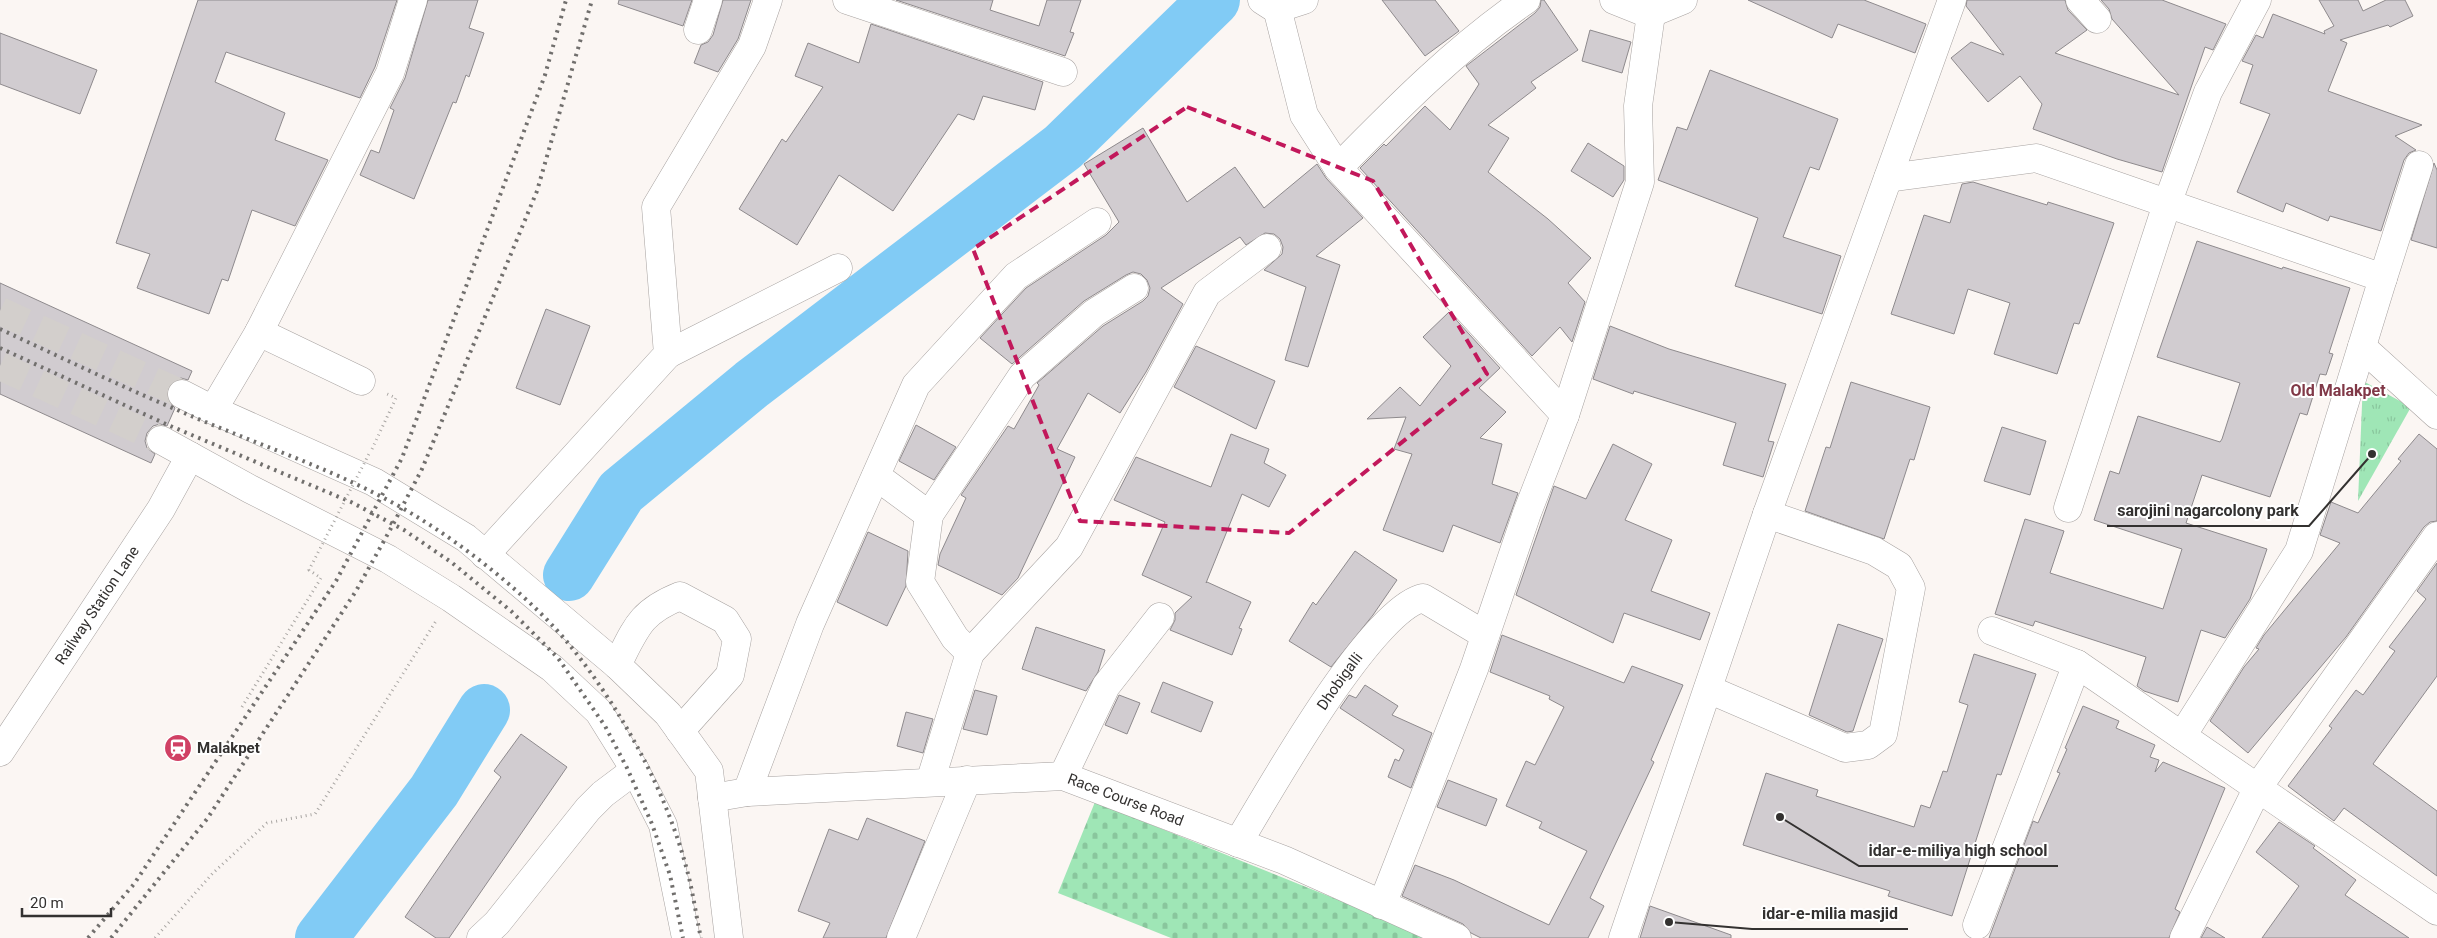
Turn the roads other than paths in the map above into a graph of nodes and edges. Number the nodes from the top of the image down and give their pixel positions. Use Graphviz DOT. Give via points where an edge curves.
graph roads {
  1 [pos="413,0"];
  2 [pos="708,0"];
  3 [pos="768,0"];
  4 [pos="847,0"];
  5 [pos="1304,0"];
  6 [pos="1526,0"];
  7 [pos="1614,0"];
  8 [pos="1683,0"];
  9 [pos="1952,0"];
  10 [pos="2257,0"];
  11 [pos="1271,3"];
  12 [pos="1651,7"];
  13 [pos="698,30"];
  14 [pos="1063,72"];
  15 [pos="2419,165"];
  16 [pos="1338,168"];
  17 [pos="1888,178"];
  18 [pos="2167,204"];
  19 [pos="1097,222"];
  20 [pos="1267,248"];
  21 [pos="838,268"];
  22 [pos="2383,278"];
  23 [pos="1134,288"];
  24 [pos="259,332"];
  25 [pos="2362,348"];
  26 [pos="668,354"];
  27 [pos="361,381"];
  28 [pos="182,394"];
  29 [pos="213,410"];
  30 [pos="1565,415"];
  31 [pos="2437,415"];
  32 [pos="161,440"];
  33 [pos="190,456"];
  34 [pos="876,476"];
  35 [pos="2068,508"];
  36 [pos="1767,514"];
  37 [pos="929,515"];
  38 [pos="2437,536"];
  39 [pos="485,555"];
  40 [pos="1160,617"];
  41 [pos="1992,631"];
  42 [pos="1485,635"];
  43 [pos="970,653"];
  44 [pos="2077,664"];
  45 [pos="617,665"];
  46 [pos="1708,689"];
  47 [pos="680,730"];
  48 [pos="2182,736"];
  49 [pos="0,752"];
  50 [pos="634,770"];
  51 [pos="1064,776"];
  52 [pos="967,780"];
  53 [pos="930,782"];
  54 [pos="2258,787"];
  55 [pos="747,792"];
  56 [pos="712,798"];
  57 [pos="1238,842"];
  58 [pos="1382,905"];
  59 [pos="2437,911"];
  60 [pos="1977,925"];
  61 [pos="681,935"];
  62 [pos="482,938"];
  63 [pos="729,938"];
  64 [pos="901,938"];
  65 [pos="1457,938"];
  66 [pos="1623,938"];
  67 [pos="2184,938"];
  1 -- 24 [label="main road" via="390,74"];
  2 -- 13 [label="main road"];
  3 -- 26 [label="main road" via="752,46 656,207"];
  4 -- 14 [label="main road"];
  5 -- 11 [label="main road"];
  6 -- 16 [label="main road" via="1499,18 1413,91"];
  7 -- 12 [label="main road"];
  8 -- 12 [label="main road"];
  9 -- 17 [label="main road"];
  10 -- 18 [label="main road" via="2208,92"];
  11 -- 16 [label="main road" via="1304,115"];
  12 -- 30 [label="main road" via="1638,106 1640,182"];
  15 -- 22 [label="main road"];
  16 -- 30 [label="main road"];
  17 -- 18 [label="main road" via="2036,158"];
  17 -- 36 [label="main road"];
  18 -- 22 [label="main road"];
  18 -- 35 [label="main road"];
  19 -- 34 [label="main road" via="1016,276 916,385"];
  20 -- 43 [label="main road" via="1207,293 1069,547"];
  21 -- 26 [label="main road"];
  22 -- 25 [label="main road"];
  23 -- 37 [label="main road" via="1094,313 1022,376"];
  24 -- 27 [label="main road"];
  24 -- 29 [label="main road"];
  25 -- 31 [label="main road"];
  25 -- 48 [label="main road" via="2299,550"];
  26 -- 39 [label="main road"];
  28 -- 29 [label="main road"];
  29 -- 39 [label="main road" via="374,482 466,538"];
  30 -- 42 [label="main road"];
  32 -- 33 [label="main road"];
  33 -- 49 [label="main road, Railway Station Lane" via="161,509"];
  33 -- 50 [label="main road" via="388,559 552,668 599,712"];
  34 -- 37 [label="main road"];
  34 -- 55 [label="main road" via="810,624"];
  36 -- 46 [label="main road"];
  36 -- 46 [label="main road" via="1874,551 1899,566 1907,578 1910,588 1883,734 1868,745 1845,748"];
  37 -- 43 [label="main road" via="920,582 955,638"];
  38 -- 54 [label="main road"];
  39 -- 45 [label="main road"];
  40 -- 51 [label="main road" via="1106,686"];
  41 -- 44 [label="main road"];
  42 -- 57 [label="main road, Dhobigalli" via="1423,598 1412,600 1380,629 1338,681"];
  42 -- 58 [label="main road"];
  43 -- 53 [label="main road"];
  44 -- 48 [label="main road"];
  44 -- 60 [label="main road"];
  45 -- 47 [label="main road" via="668,714"];
  45 -- 47 [label="main road" via="636,627 658,605 680,596 725,620 736,639 730,675"];
  46 -- 66 [label="main road"];
  47 -- 56 [label="main road" via="709,771"];
  48 -- 54 [label="main road"];
  50 -- 61 [label="main road" via="664,825"];
  50 -- 62 [label="main road" via="588,809"];
  51 -- 52 [label="main road, Race Course Road"];
  51 -- 57 [label="main road, Race Course Road"];
  52 -- 53 [label="main road, Race Course Road"];
  52 -- 64 [label="main road"];
  53 -- 55 [label="main road, Race Course Road"];
  54 -- 59 [label="main road"];
  54 -- 67 [label="main road"];
  55 -- 56 [label="main road, Race Course Road"];
  56 -- 63 [label="main road"];
  57 -- 58 [label="main road, Race Course Road"];
  58 -- 65 [label="main road, Race Course Road"];
}
